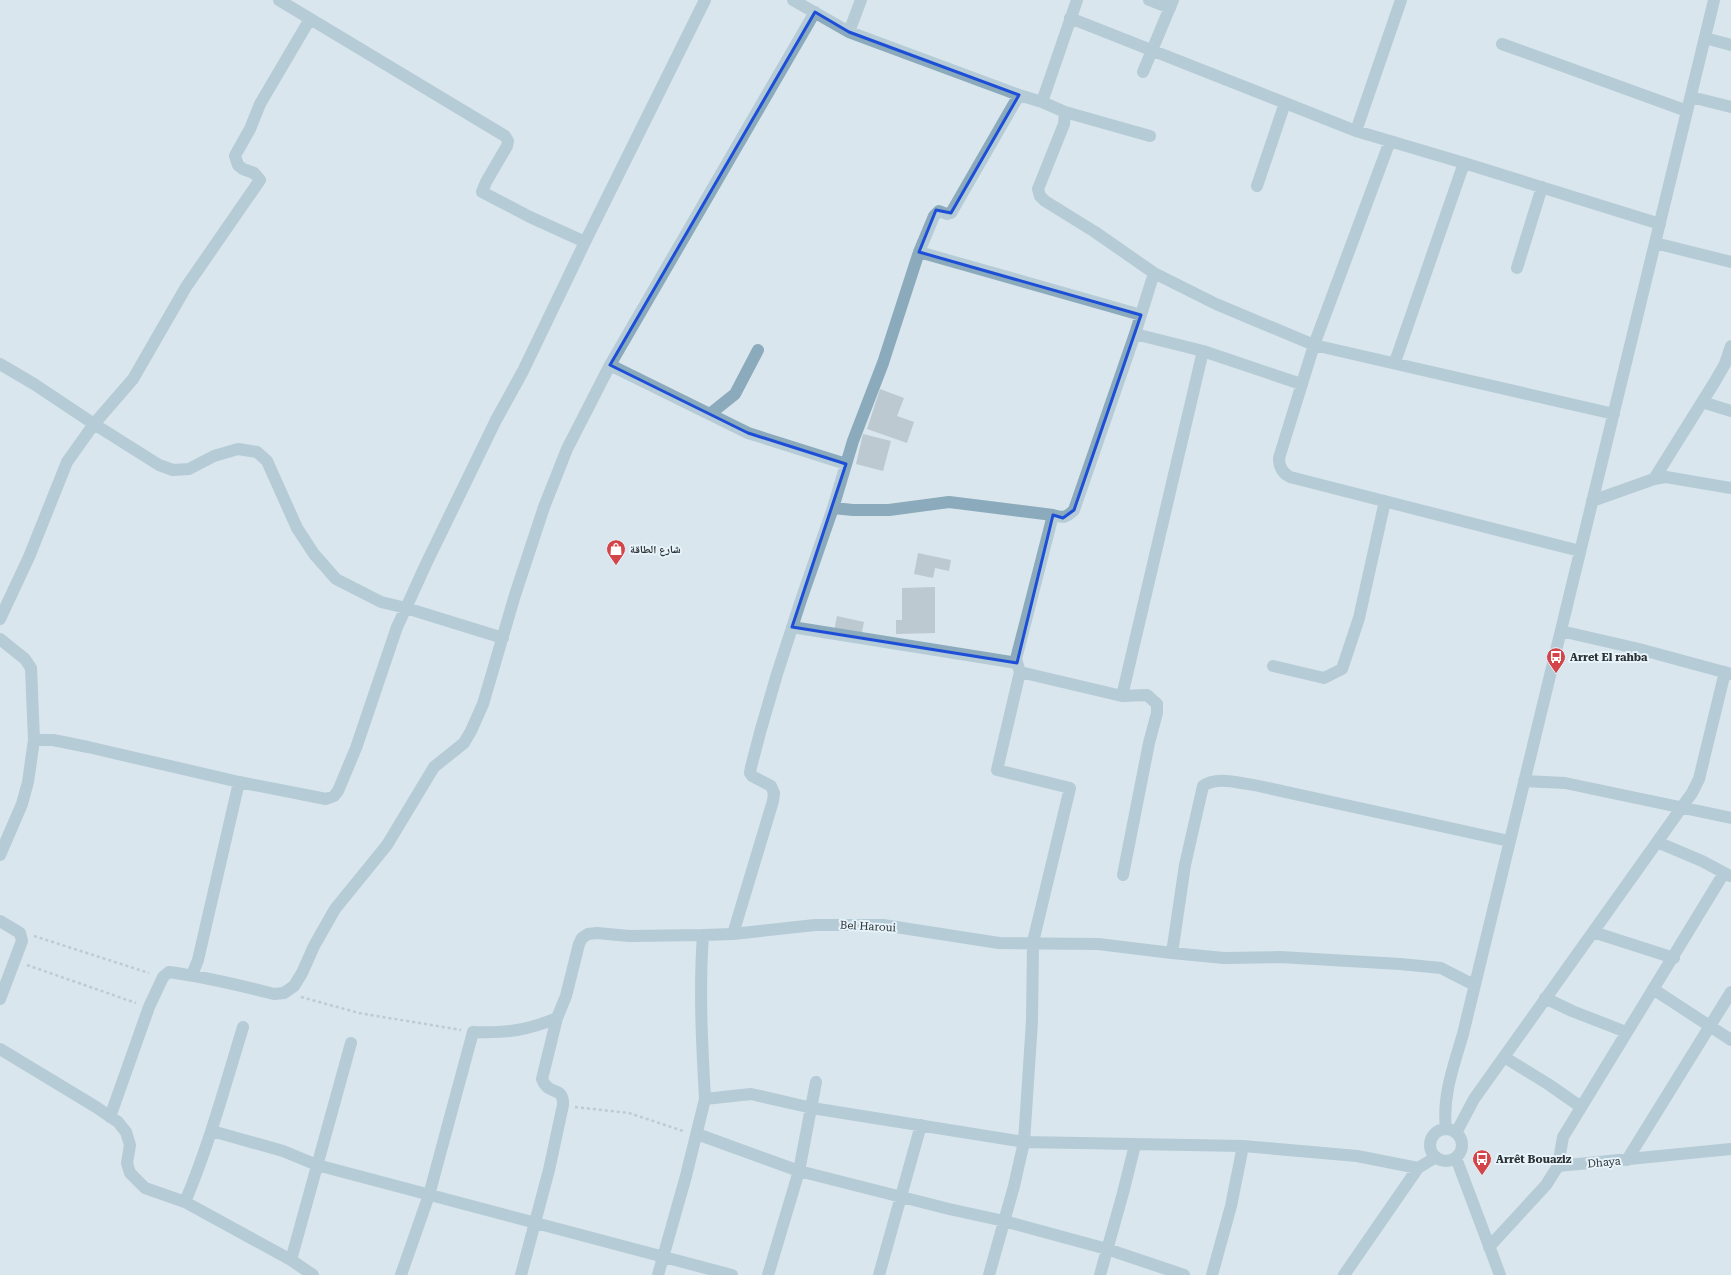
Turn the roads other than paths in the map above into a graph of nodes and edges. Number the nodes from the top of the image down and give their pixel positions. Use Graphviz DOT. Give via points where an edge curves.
graph roads {
  1 [pos="279,0"];
  2 [pos="705,0"];
  3 [pos="793,0"];
  4 [pos="861,0"];
  5 [pos="1077,0"];
  6 [pos="1149,0"];
  7 [pos="1401,0"];
  8 [pos="1714,0"];
  9 [pos="1172,4"];
  10 [pos="815,12"];
  11 [pos="1070,18"];
  12 [pos="310,19"];
  13 [pos="849,32"];
  14 [pos="1705,38"];
  15 [pos="1502,44"];
  16 [pos="1731,46"];
  17 [pos="1152,51"];
  18 [pos="1143,72"];
  19 [pos="1019,95"];
  20 [pos="1691,97"];
  21 [pos="1042,102"];
  22 [pos="1284,103"];
  23 [pos="1731,107"];
  24 [pos="1687,111"];
  25 [pos="1065,112"];
  26 [pos="1356,131"];
  27 [pos="1150,136"];
  28 [pos="1390,141"];
  29 [pos="1464,162"];
  30 [pos="1257,186"];
  31 [pos="1542,187"];
  32 [pos="1660,224"];
  33 [pos="585,242"];
  34 [pos="1655,243"];
  35 [pos="919,252"];
  36 [pos="1731,262"];
  37 [pos="1517,268"];
  38 [pos="1154,272"];
  39 [pos="1141,315"];
  40 [pos="1135,334"];
  41 [pos="1314,345"];
  42 [pos="1731,346"];
  43 [pos="758,350"];
  44 [pos="1203,351"];
  45 [pos="1395,362"];
  46 [pos="0,364"];
  47 [pos="610,365"];
  48 [pos="1301,384"];
  49 [pos="1702,402"];
  50 [pos="1731,410"];
  51 [pos="710,414"];
  52 [pos="1614,414"];
  53 [pos="94,424"];
  54 [pos="846,464"];
  55 [pos="1654,479"];
  56 [pos="1731,488"];
  57 [pos="1385,501"];
  58 [pos="1592,501"];
  59 [pos="833,508"];
  60 [pos="1053,515"];
  61 [pos="1580,551"];
  62 [pos="406,608"];
  63 [pos="0,619"];
  64 [pos="792,627"];
  65 [pos="1561,631"];
  66 [pos="503,638"];
  67 [pos="0,639"];
  68 [pos="1273,666"];
  69 [pos="1019,667"];
  70 [pos="1728,673"];
  71 [pos="1122,696"];
  72 [pos="34,740"];
  73 [pos="1524,781"];
  74 [pos="239,782"];
  75 [pos="1682,809"];
  76 [pos="1731,818"];
  77 [pos="1510,841"];
  78 [pos="1657,842"];
  79 [pos="0,855"];
  80 [pos="1728,874"];
  81 [pos="1123,875"];
  82 [pos="0,922"];
  83 [pos="1593,932"];
  84 [pos="733,934"];
  85 [pos="703,935"];
  86 [pos="1033,942"];
  87 [pos="1172,954"];
  88 [pos="1674,958"];
  89 [pos="192,975"];
  90 [pos="1474,985"];
  91 [pos="1653,989"];
  92 [pos="1731,992"];
  93 [pos="1545,998"];
  94 [pos="0,999"];
  95 [pos="557,1018"];
  96 [pos="243,1026"];
  97 [pos="1710,1027"];
  98 [pos="1626,1032"];
  99 [pos="1731,1040"];
  100 [pos="351,1043"];
  101 [pos="0,1049"];
  102 [pos="1504,1057"];
  103 [pos="816,1082"];
  104 [pos="705,1099"];
  105 [pos="1581,1107"];
  106 [pos="812,1108"];
  107 [pos="110,1117"];
  108 [pos="921,1125"];
  109 [pos="212,1131"];
  110 [pos="1451,1131"];
  111 [pos="697,1134"];
  112 [pos="1024,1142"];
  113 [pos="1135,1145"];
  114 [pos="1244,1146"];
  115 [pos="1730,1147"];
  116 [pos="1436,1157"];
  117 [pos="1456,1158"];
  118 [pos="1626,1160"];
  119 [pos="317,1165"];
  120 [pos="1558,1166"];
  121 [pos="1418,1168"];
  122 [pos="799,1171"];
  123 [pos="429,1195"];
  124 [pos="901,1195"];
  125 [pos="185,1202"];
  126 [pos="1004,1221"];
  127 [pos="535,1223"];
  128 [pos="1489,1247"];
  129 [pos="1107,1249"];
  130 [pos="663,1257"];
  131 [pos="291,1260"];
  132 [pos="312,1275"];
  133 [pos="401,1275"];
  134 [pos="521,1275"];
  135 [pos="658,1275"];
  136 [pos="732,1275"];
  137 [pos="768,1275"];
  138 [pos="879,1275"];
  139 [pos="989,1275"];
  140 [pos="1100,1275"];
  141 [pos="1184,1275"];
  142 [pos="1212,1275"];
  143 [pos="1344,1275"];
  144 [pos="1500,1275"];
  1 -- 12 [label="street"];
  2 -- 33 [label="street"];
  3 -- 10 [label="street"];
  4 -- 13 [label="street"];
  5 -- 11 [label="street"];
  6 -- 9 [label="street"];
  7 -- 26 [label="street"];
  8 -- 14 [label="street"];
  9 -- 17 [label="street"];
  10 -- 13 [label="street"];
  10 -- 47 [label="street"];
  11 -- 17 [label="street"];
  11 -- 21 [label="street"];
  12 -- 33 [label="street" via="505,136 507,146 482,192"];
  12 -- 53 [label="street" via="260,104 235,156 238,165 254,173 260,180 186,287 133,379"];
  13 -- 19 [label="street"];
  14 -- 16 [label="street"];
  14 -- 20 [label="street"];
  15 -- 24 [label="street"];
  17 -- 18 [label="street"];
  17 -- 22 [label="street"];
  19 -- 21 [label="street"];
  19 -- 35 [label="street" via="951,213 936,212"];
  20 -- 23 [label="street"];
  20 -- 24 [label="street"];
  21 -- 25 [label="street"];
  22 -- 26 [label="street"];
  22 -- 30 [label="street"];
  24 -- 32 [label="street"];
  25 -- 27 [label="street"];
  25 -- 38 [label="street" via="1064,124 1038,189 1040,196"];
  26 -- 28 [label="street"];
  28 -- 29 [label="street"];
  28 -- 41 [label="street"];
  29 -- 31 [label="street"];
  29 -- 45 [label="street"];
  31 -- 32 [label="street"];
  31 -- 37 [label="street"];
  32 -- 34 [label="street"];
  33 -- 62 [label="street"];
  34 -- 36 [label="street"];
  34 -- 52 [label="street"];
  35 -- 39 [label="street"];
  35 -- 54 [label="street" via="883,363"];
  38 -- 39 [label="street"];
  38 -- 41 [label="street" via="1216,304"];
  39 -- 40 [label="street"];
  40 -- 44 [label="street"];
  40 -- 60 [label="street" via="1074,510 1063,518"];
  41 -- 45 [label="street"];
  41 -- 48 [label="street"];
  42 -- 49 [label="street" via="1725,364"];
  43 -- 51 [label="street" via="735,394"];
  44 -- 48 [label="street"];
  44 -- 71 [label="street"];
  45 -- 52 [label="street"];
  46 -- 53 [label="street"];
  47 -- 51 [label="street"];
  47 -- 66 [label="street" via="567,449 544,507"];
  48 -- 57 [label="street" via="1279,458 1281,470 1290,478"];
  49 -- 50 [label="street"];
  49 -- 55 [label="street"];
  51 -- 54 [label="street" via="748,433"];
  52 -- 58 [label="street"];
  53 -- 62 [label="street" via="159,465 173,470 189,469 214,456 238,449 257,452 266,461 297,528 314,554 336,579 381,602"];
  53 -- 63 [label="street" via="67,462 29,557"];
  54 -- 59 [label="street"];
  55 -- 56 [label="street" via="1666,477"];
  55 -- 58 [label="street"];
  57 -- 61 [label="street"];
  57 -- 68 [label="street" via="1359,618 1342,669 1324,678"];
  58 -- 61 [label="street"];
  59 -- 60 [label="street" via="889,510 949,502"];
  59 -- 64 [label="street"];
  60 -- 69 [label="street" via="1016,659"];
  61 -- 65 [label="street"];
  62 -- 66 [label="street"];
  62 -- 74 [label="street" via="397,627 356,748 334,796 326,798"];
  64 -- 69 [label="street"];
  64 -- 84 [label="street" via="760,729 750,773 771,786 774,793 773,801"];
  65 -- 70 [label="street"];
  65 -- 73 [label="street"];
  66 -- 89 [label="street" via="483,704 464,743 434,767 387,845 336,909 294,986 284,993 274,994"];
  67 -- 72 [label="street" via="25,659 31,668"];
  69 -- 71 [label="street"];
  69 -- 86 [label="street" via="997,770 1070,788"];
  70 -- 75 [label="street" via="1699,779"];
  71 -- 81 [label="street" via="1147,695 1157,704"];
  72 -- 74 [label="street" via="53,740 88,747"];
  72 -- 79 [label="street" via="22,804"];
  73 -- 75 [label="street" via="1565,783"];
  73 -- 77 [label="street"];
  74 -- 89 [label="street" via="198,960"];
  75 -- 76 [label="street"];
  75 -- 78 [label="street"];
  77 -- 87 [label="street" via="1254,785 1209,782 1203,786 1185,865"];
  77 -- 90 [label="street"];
  78 -- 80 [label="street"];
  78 -- 83 [label="street"];
  80 -- 88 [label="street"];
  82 -- 94 [label="street" via="20,933 22,941"];
  83 -- 88 [label="street"];
  83 -- 93 [label="street"];
  84 -- 85 [label="street, Bel Haroui"];
  84 -- 86 [label="street, Bel Haroui" via="815,925 883,925 999,942"];
  85 -- 95 [label="street, Bel Haroui" via="588,934 579,944 566,996"];
  85 -- 104 [label="street" via="701,964"];
  86 -- 87 [label="street, Bel Haroui" via="1098,944"];
  86 -- 112 [label="street" via="1032,1021"];
  87 -- 90 [label="street, Bel Haroui" via="1224,958 1280,957 1441,968"];
  88 -- 91 [label="street"];
  89 -- 107 [label="street" via="169,972 163,977 149,1007"];
  90 -- 110 [label="street" via="1445,1102"];
  91 -- 97 [label="street"];
  91 -- 98 [label="street"];
  92 -- 97 [label="street"];
  93 -- 98 [label="street"];
  93 -- 102 [label="street"];
  95 -- 123 [label="street" via="516,1031 473,1032"];
  95 -- 127 [label="street, Bel Haroui" via="542,1079 550,1090 560,1093 563,1105"];
  96 -- 109 [label="street"];
  97 -- 99 [label="street"];
  97 -- 118 [label="street"];
  98 -- 105 [label="street"];
  100 -- 119 [label="street"];
  101 -- 107 [label="street"];
  102 -- 105 [label="street"];
  102 -- 110 [label="street"];
  103 -- 106 [label="street"];
  104 -- 106 [label="street" via="751,1094"];
  104 -- 111 [label="street"];
  105 -- 120 [label="street" via="1563,1137"];
  106 -- 108 [label="street"];
  106 -- 122 [label="street"];
  107 -- 125 [label="street" via="126,1132 130,1145 127,1163 130,1173 136,1180 145,1188"];
  108 -- 112 [label="street"];
  108 -- 124 [label="street"];
  109 -- 119 [label="street" via="283,1151"];
  109 -- 125 [label="street"];
  110 -- 116 [label="street" via="1437,1132 1432,1140 1431,1149"];
  110 -- 117 [label="street" via="1460,1136 1462,1146"];
  111 -- 122 [label="street"];
  111 -- 130 [label="street"];
  112 -- 113 [label="street"];
  112 -- 126 [label="street"];
  113 -- 114 [label="street"];
  113 -- 129 [label="street"];
  114 -- 121 [label="street" via="1344,1154"];
  114 -- 142 [label="street"];
  115 -- 118 [label="street, Dhaya"];
  116 -- 117 [label="street" via="1448,1161"];
  116 -- 121 [label="street"];
  117 -- 128 [label="street"];
  118 -- 120 [label="street, Dhaya"];
  119 -- 123 [label="street"];
  119 -- 131 [label="street"];
  120 -- 128 [label="street" via="1546,1184"];
  121 -- 143 [label="street"];
  122 -- 124 [label="street"];
  122 -- 137 [label="street"];
  123 -- 127 [label="street"];
  123 -- 133 [label="street"];
  124 -- 126 [label="street"];
  124 -- 138 [label="street"];
  125 -- 131 [label="street"];
  126 -- 129 [label="street"];
  126 -- 139 [label="street"];
  127 -- 130 [label="street"];
  127 -- 134 [label="street"];
  128 -- 144 [label="street"];
  129 -- 140 [label="street"];
  129 -- 141 [label="street"];
  130 -- 135 [label="street"];
  130 -- 136 [label="street"];
  131 -- 132 [label="street"];
}
